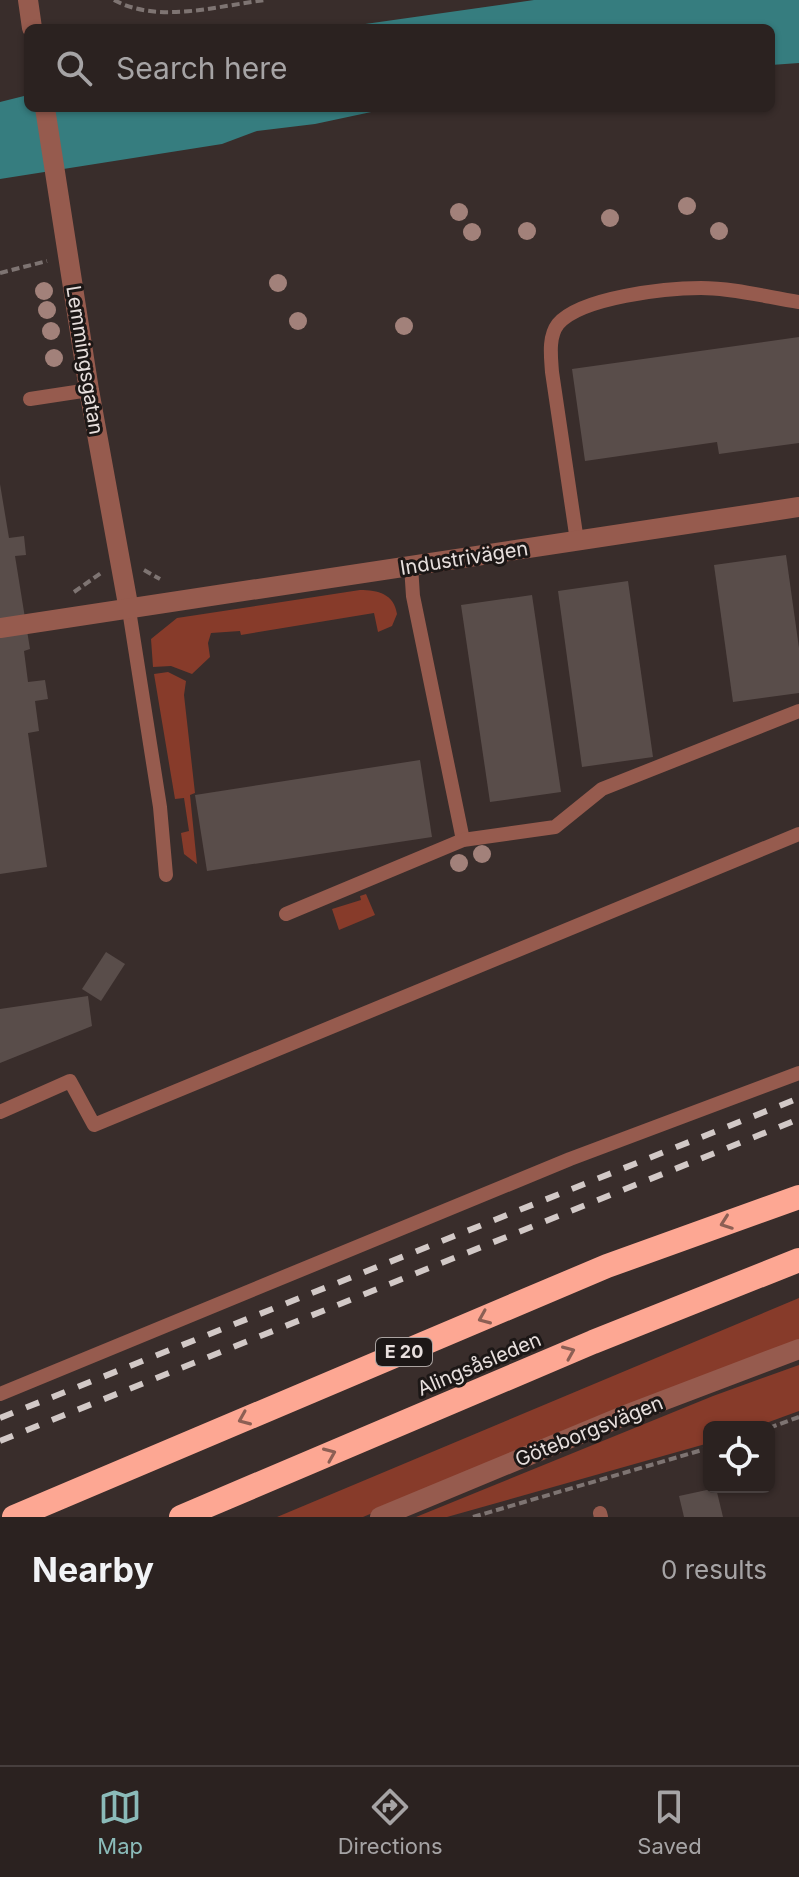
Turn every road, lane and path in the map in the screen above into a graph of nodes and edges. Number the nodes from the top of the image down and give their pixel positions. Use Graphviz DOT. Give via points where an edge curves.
graph roads {
  1 [pos="28,0"];
  2 [pos="114,0"];
  3 [pos="265,0"];
  4 [pos="31,24"];
  5 [pos="46,112"];
  6 [pos="69,255"];
  7 [pos="0,273"];
  8 [pos="799,302"];
  9 [pos="89,390"];
  10 [pos="30,399"];
  11 [pos="799,507"];
  12 [pos="577,541"];
  13 [pos="411,566"];
  14 [pos="129,610"];
  15 [pos="0,628"];
  16 [pos="799,711"];
  17 [pos="799,834"];
  18 [pos="463,840"];
  19 [pos="166,875"];
  20 [pos="286,914"];
  21 [pos="799,1073"];
  22 [pos="0,1112"];
  23 [pos="799,1197"];
  24 [pos="799,1260"];
  25 [pos="799,1349"];
  26 [pos="0,1394"];
  27 [pos="799,1417"];
  28 [pos="775,1426"];
  29 [pos="703,1450"];
  30 [pos="14,1517"];
  31 [pos="181,1517"];
  32 [pos="380,1517"];
  33 [pos="473,1517"];
  1 -- 4 [label="street"];
  2 -- 3 [label="path" via="137,11 160,13"];
  5 -- 6 [label="street, Lemmingsgatan"];
  6 -- 7 [label="path"];
  6 -- 9 [label="street, Lemmingsgatan"];
  8 -- 12 [label="lane" via="701,288 627,296 580,309 557,325 551,360"];
  9 -- 10 [label="lane"];
  9 -- 14 [label="street, Lemmingsgatan"];
  11 -- 12 [label="street, Industrivägen"];
  12 -- 13 [label="street, Industrivägen"];
  13 -- 14 [label="street, Industrivägen"];
  13 -- 18 [label="lane"];
  14 -- 15 [label="street, Industrivägen"];
  14 -- 19 [label="lane"];
  16 -- 18 [label="lane" via="602,789 555,827"];
  17 -- 22 [label="lane" via="94,1125 70,1081"];
  18 -- 20 [label="lane"];
  21 -- 26 [label="lane" via="570,1159"];
  23 -- 30 [label="highway, E 20, one-way" via="607,1266"];
  31 -- 24 [label="highway, Alingsåsleden, one-way"];
  25 -- 32 [label="street, Göteborgsvägen"];
  27 -- 28 [label="path"];
  29 -- 33 [label="path"];
}
